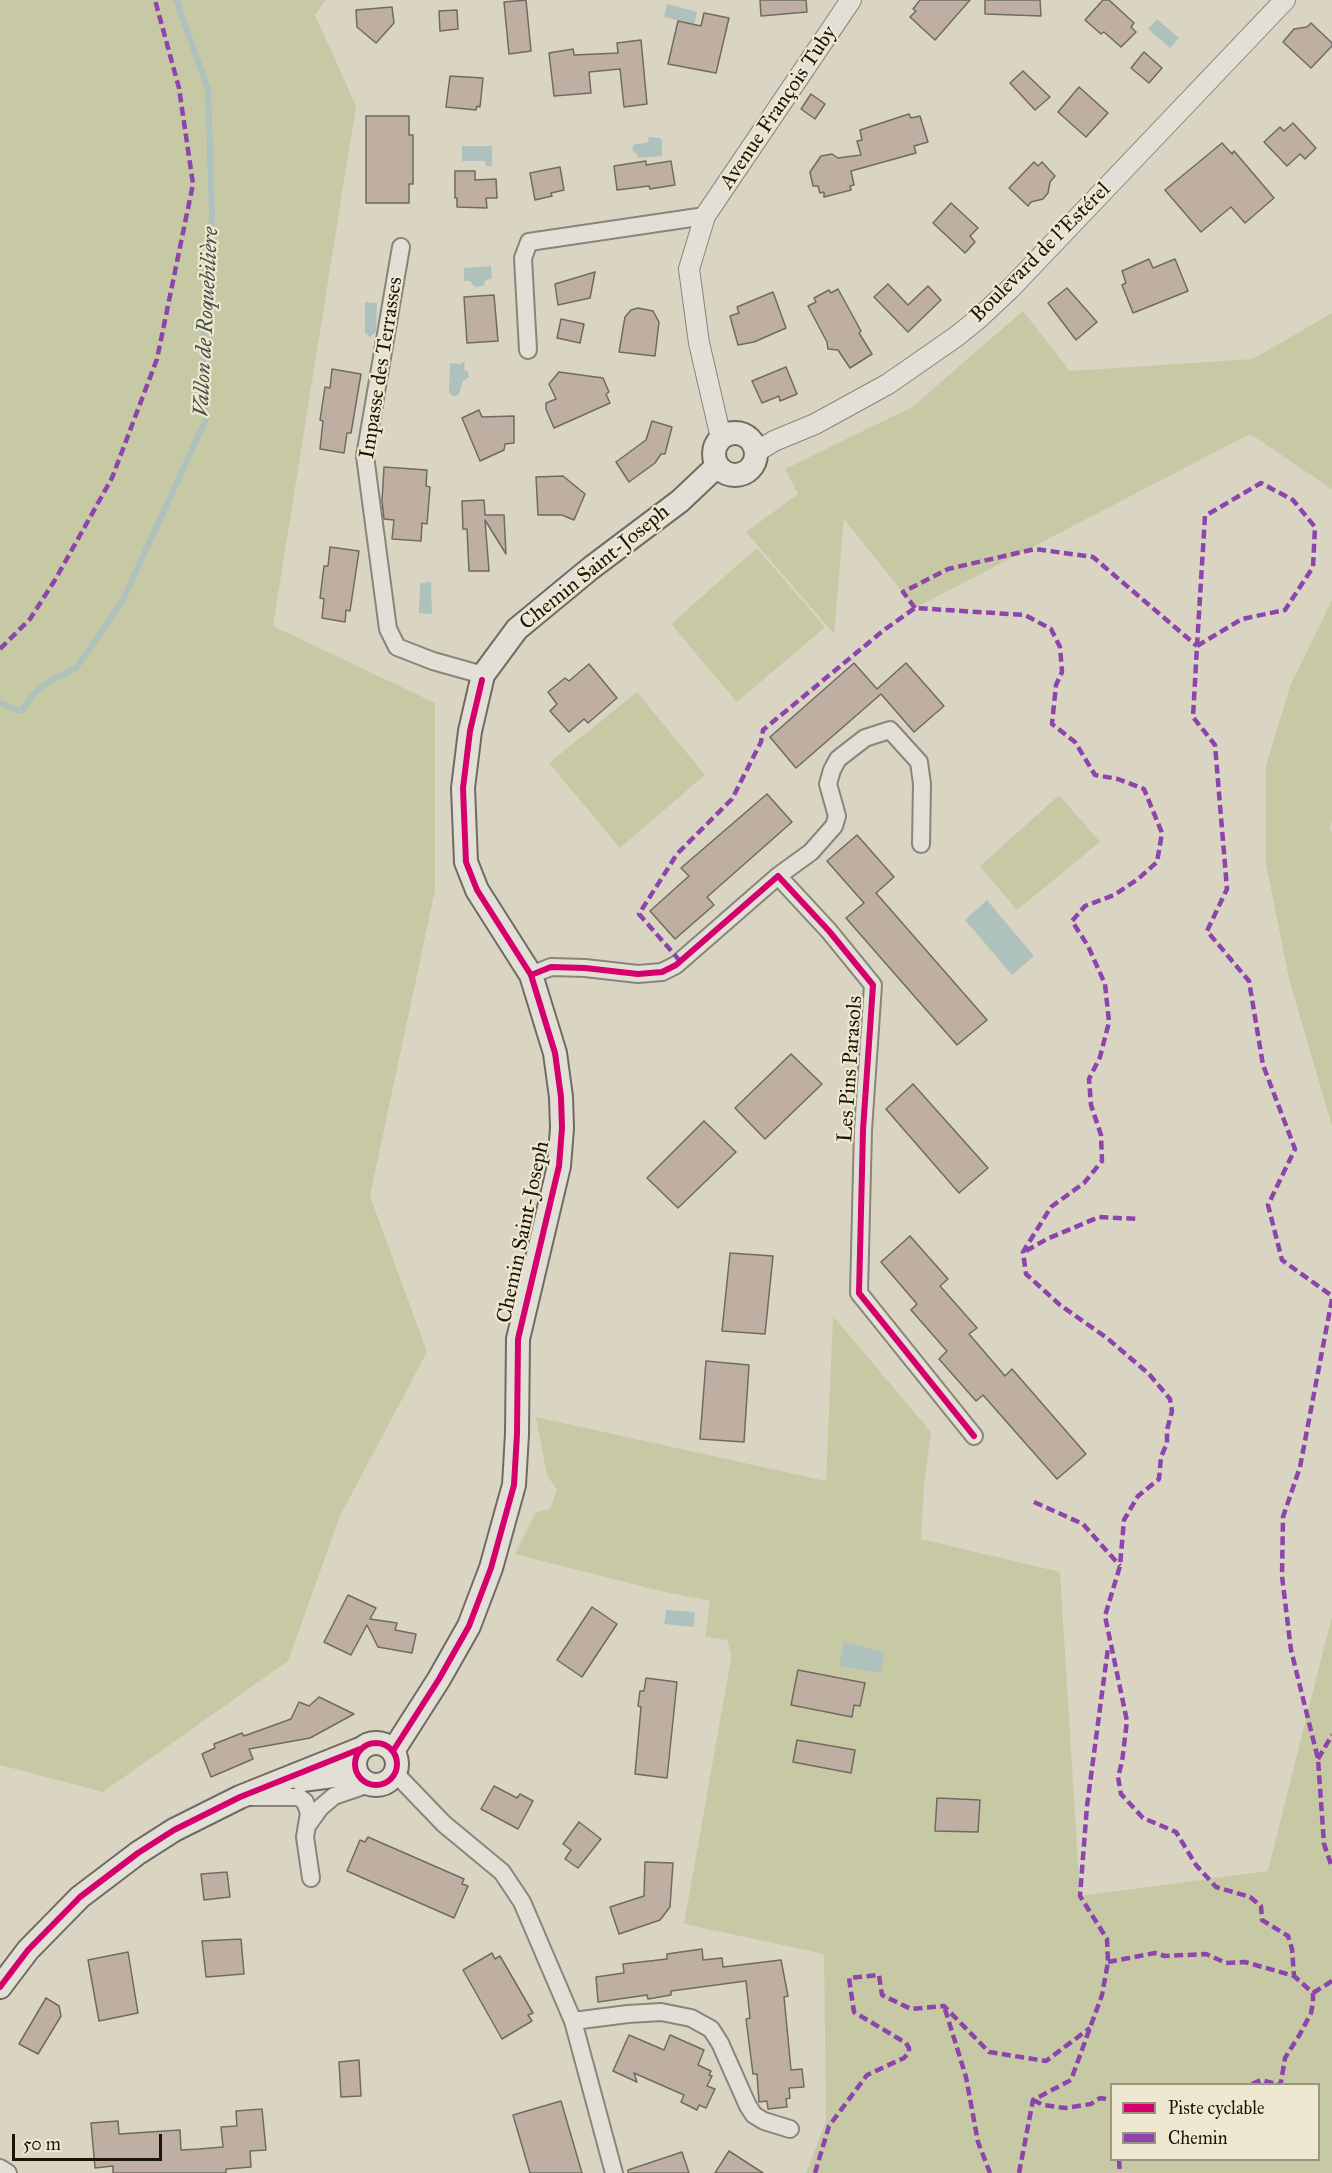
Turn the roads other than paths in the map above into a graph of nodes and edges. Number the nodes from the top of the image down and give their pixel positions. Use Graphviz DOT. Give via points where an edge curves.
graph roads {
  1 [pos="851,0"];
  2 [pos="1285,0"];
  3 [pos="705,216"];
  4 [pos="401,247"];
  5 [pos="528,350"];
  6 [pos="722,438"];
  7 [pos="756,453"];
  8 [pos="717,466"];
  9 [pos="483,675"];
  10 [pos="921,844"];
  11 [pos="778,876"];
  12 [pos="531,975"];
  13 [pos="974,1436"];
  14 [pos="439,1678"];
  15 [pos="366,1746"];
  16 [pos="393,1751"];
  17 [pos="395,1773"];
  18 [pos="363,1779"];
  19 [pos="280,1783"];
  20 [pos="240,1797"];
  21 [pos="306,1827"];
  22 [pos="311,1878"];
  23 [pos="0,1987"];
  24 [pos="573,2021"];
  25 [pos="790,2129"];
  26 [pos="0,2168"];
  27 [pos="8,2173"];
  28 [pos="614,2173"];
  1 -- 3 [label="street, Avenue François Tuby"];
  2 -- 7 [label="street, Boulevard de l'Estérel" via="978,319 888,384"];
  3 -- 5 [label="street" via="529,242 523,258"];
  3 -- 6 [label="street, Avenue François Tuby" via="689,269 699,343"];
  4 -- 9 [label="street, Impasse des Terrasses" via="365,456 388,629 397,647"];
  6 -- 7 [label="main road" via="740,434 751,441"];
  6 -- 8 [label="main road" via="714,448"];
  7 -- 8 [label="main road" via="754,464 740,475 727,474"];
  8 -- 9 [label="main road, Chemin Saint-Joseph" via="680,501 517,629"];
  9 -- 12 [label="main road, Chemin Saint-Joseph" via="470,731 463,788 466,862 477,890"];
  10 -- 11 [label="street" via="919,762 890,730 866,738 838,759 828,784 837,816 834,826 811,852"];
  11 -- 12 [label="street" via="676,965 662,972 638,974 551,967"];
  11 -- 13 [label="street, Les Pins Parasols" via="873,985 863,1131 859,1293"];
  12 -- 14 [label="main road, Chemin Saint-Joseph" via="555,1053 562,1107 559,1166 518,1339 514,1485 491,1568 469,1626"];
  14 -- 15 [label="main road, Chemin Saint-Joseph"];
  14 -- 16 [label="main road, Chemin Saint-Joseph"];
  15 -- 16 [label="main road" via="383,1744"];
  15 -- 18 [label="main road" via="355,1761"];
  15 -- 19 [label="main road, Chemin Saint-Joseph"];
  16 -- 17 [label="main road"];
  17 -- 18 [label="main road" via="381,1785"];
  17 -- 24 [label="street" via="444,1824 502,1872 522,1902"];
  18 -- 19 [label="main road, Chemin Saint-Joseph"];
  18 -- 21 [label="street" via="334,1796"];
  19 -- 20 [label="main road, Chemin Saint-Joseph"];
  20 -- 21 [label="street" via="299,1797 309,1813"];
  20 -- 23 [label="main road, Chemin Saint-Joseph" via="174,1830 101,1880 28,1950"];
  21 -- 22 [label="street"];
  24 -- 25 [label="street" via="661,2012 691,2018 711,2029 754,2115"];
  24 -- 28 [label="street"];
  26 -- 27 [label="street"];
}
